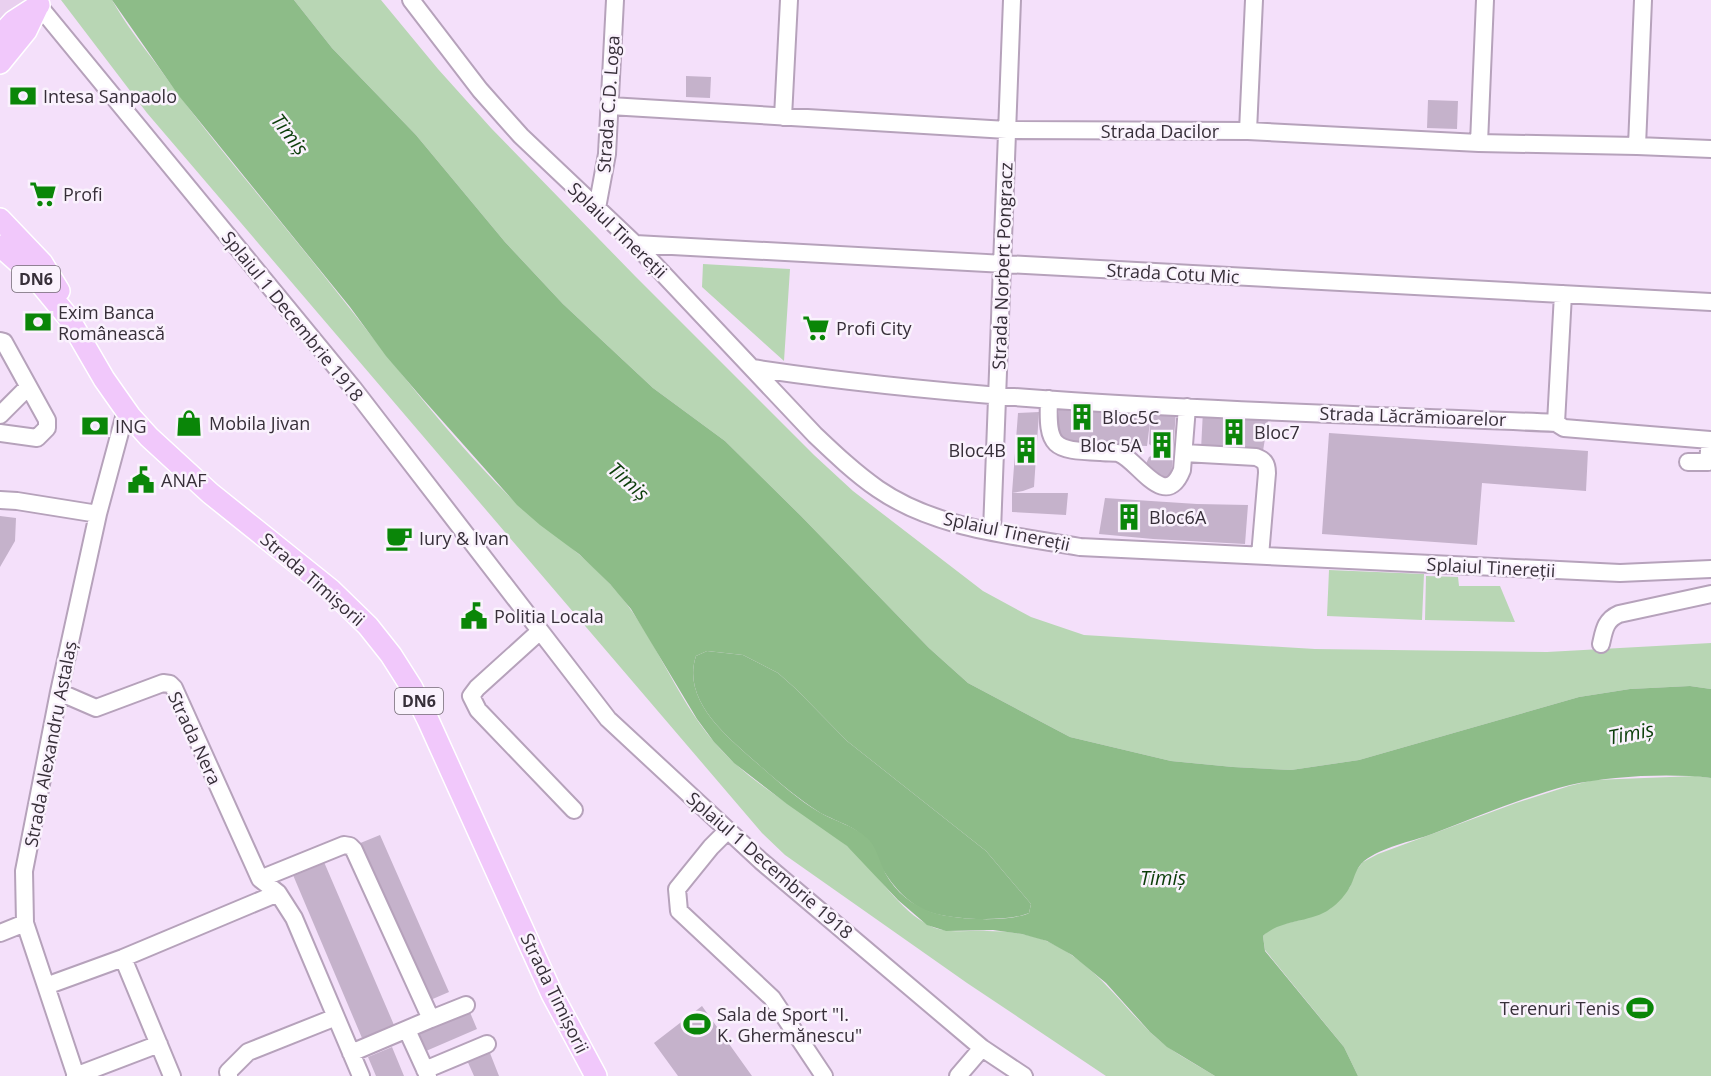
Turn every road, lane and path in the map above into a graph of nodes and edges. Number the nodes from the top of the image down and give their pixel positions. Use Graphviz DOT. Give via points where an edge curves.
graph roads {
  1 [pos="411,0"];
  2 [pos="615,0"];
  3 [pos="789,0"];
  4 [pos="1012,0"];
  5 [pos="1254,0"];
  6 [pos="1485,0"];
  7 [pos="1643,0"];
  8 [pos="39,2"];
  9 [pos="7,29"];
  10 [pos="0,63"];
  11 [pos="610,106"];
  12 [pos="783,117"];
  13 [pos="1007,130"];
  14 [pos="1248,131"];
  15 [pos="1479,143"];
  16 [pos="1637,146"];
  17 [pos="1711,149"];
  18 [pos="597,208"];
  19 [pos="0,219"];
  20 [pos="635,244"];
  21 [pos="0,246"];
  22 [pos="1002,264"];
  23 [pos="1563,294"];
  24 [pos="1711,302"];
  25 [pos="68,317"];
  26 [pos="0,341"];
  27 [pos="752,368"];
  28 [pos="28,387"];
  29 [pos="997,395"];
  30 [pos="1049,399"];
  31 [pos="1187,407"];
  32 [pos="126,410"];
  33 [pos="0,415"];
  34 [pos="1556,423"];
  35 [pos="0,433"];
  36 [pos="1184,453"];
  37 [pos="1688,462"];
  38 [pos="0,500"];
  39 [pos="98,514"];
  40 [pos="992,531"];
  41 [pos="1260,556"];
  42 [pos="1711,569"];
  43 [pos="1711,594"];
  44 [pos="540,631"];
  45 [pos="1601,644"];
  46 [pos="59,692"];
  47 [pos="574,810"];
  48 [pos="728,830"];
  49 [pos="260,879"];
  50 [pos="278,893"];
  51 [pos="25,923"];
  52 [pos="0,933"];
  53 [pos="123,958"];
  54 [pos="46,986"];
  55 [pos="466,1005"];
  56 [pos="336,1017"];
  57 [pos="431,1019"];
  58 [pos="407,1030"];
  59 [pos="159,1044"];
  60 [pos="487,1044"];
  61 [pos="982,1047"];
  62 [pos="351,1053"];
  63 [pos="427,1073"];
  64 [pos="76,1076"];
  65 [pos="172,1076"];
  66 [pos="229,1076"];
  67 [pos="361,1076"];
  68 [pos="596,1076"];
  69 [pos="824,1076"];
  70 [pos="958,1076"];
  71 [pos="1024,1076"];
  1 -- 18 [label="street, Splaiul Tinereții" via="495,108"];
  2 -- 11 [label="street, Strada C.D. Loga"];
  3 -- 12 [label="street"];
  4 -- 13 [label="street, Strada Norbert Pongracz"];
  5 -- 14 [label="street"];
  6 -- 15 [label="street"];
  7 -- 16 [label="street"];
  8 -- 9 [label="main road"];
  8 -- 10 [label="main road" via="26,31"];
  8 -- 44 [label="street, Splaiul 1 Decembrie 1918" via="353,388"];
  11 -- 12 [label="street, Strada Dacilor"];
  11 -- 18 [label="street, Strada C.D. Loga" via="607,154"];
  12 -- 13 [label="street, Strada Dacilor"];
  13 -- 14 [label="street, Strada Dacilor"];
  13 -- 22 [label="street, Strada Norbert Pongracz"];
  14 -- 15 [label="street, Strada Dacilor"];
  15 -- 16 [label="street, Strada Dacilor"];
  16 -- 17 [label="street, Strada Dacilor"];
  18 -- 20 [label="street, Splaiul Tinereții"];
  19 -- 25 [label="main road, Strada Timișorii / DN6" via="42,263 63,298"];
  20 -- 22 [label="street, Strada Cotu Mic"];
  20 -- 27 [label="street, Splaiul Tinereții"];
  21 -- 25 [label="main road, Strada Timișorii / DN6" via="35,278"];
  22 -- 23 [label="street, Strada Cotu Mic"];
  22 -- 29 [label="street, Strada Norbert Pongracz"];
  23 -- 24 [label="street, Strada Cotu Mic"];
  23 -- 34 [label="street"];
  25 -- 32 [label="main road, Strada Timișorii / DN6"];
  26 -- 28 [label="street"];
  27 -- 29 [label="street, Strada Lăcrămioarelor"];
  27 -- 40 [label="street, Splaiul Tinereții" via="815,435 879,490 917,510"];
  28 -- 33 [label="street"];
  28 -- 35 [label="street" via="47,428 38,438"];
  29 -- 30 [label="street, Strada Lăcrămioarelor"];
  29 -- 40 [label="street, Strada Norbert Pongracz"];
  30 -- 31 [label="street, Strada Lăcrămioarelor"];
  30 -- 36 [label="street" via="1051,438 1059,447 1119,453 1147,479 1170,485 1179,478"];
  31 -- 34 [label="street, Strada Lăcrămioarelor"];
  31 -- 36 [label="street"];
  32 -- 39 [label="street, Strada Alexandru Astalaș"];
  32 -- 68 [label="main road, Strada Timișorii / DN6" via="148,437 210,493 331,590 391,654 428,720 552,994"];
  34 -- 37 [label="street, Strada Lăcrămioarelor" via="1564,428 1710,440 1708,462"];
  36 -- 41 [label="street" via="1263,460 1267,466"];
  38 -- 39 [label="street"];
  39 -- 46 [label="street, Strada Alexandru Astalaș"];
  40 -- 41 [label="street, Splaiul Tinereții" via="1080,547"];
  41 -- 42 [label="street, Splaiul Tinereții" via="1620,573"];
  43 -- 45 [label="street" via="1618,614 1605,625"];
  44 -- 47 [label="street" via="471,696 478,710"];
  44 -- 48 [label="street, Splaiul 1 Decembrie 1918" via="608,719"];
  46 -- 49 [label="street, Strada Nera" via="96,708 163,683 170,684"];
  46 -- 51 [label="street, Strada Alexandru Astalaș" via="24,872"];
  48 -- 61 [label="street, Splaiul 1 Decembrie 1918"];
  48 -- 69 [label="street" via="677,889 679,911 772,998"];
  49 -- 50 [label="street, Strada Nera"];
  49 -- 57 [label="street" via="344,845 350,846"];
  50 -- 53 [label="street"];
  50 -- 56 [label="street, Strada Nera" via="294,918"];
  51 -- 52 [label="street"];
  51 -- 54 [label="street, Strada Alexandru Astalaș"];
  53 -- 54 [label="street"];
  53 -- 59 [label="street"];
  54 -- 64 [label="street, Strada Alexandru Astalaș"];
  55 -- 57 [label="street"];
  56 -- 62 [label="street, Strada Nera"];
  56 -- 66 [label="street" via="248,1052 228,1072"];
  57 -- 58 [label="street"];
  58 -- 62 [label="street"];
  58 -- 63 [label="street"];
  59 -- 64 [label="street"];
  59 -- 65 [label="street"];
  60 -- 63 [label="street"];
  61 -- 70 [label="street"];
  61 -- 71 [label="street, Splaiul 1 Decembrie 1918"];
  62 -- 67 [label="street, Strada Nera"];
}
